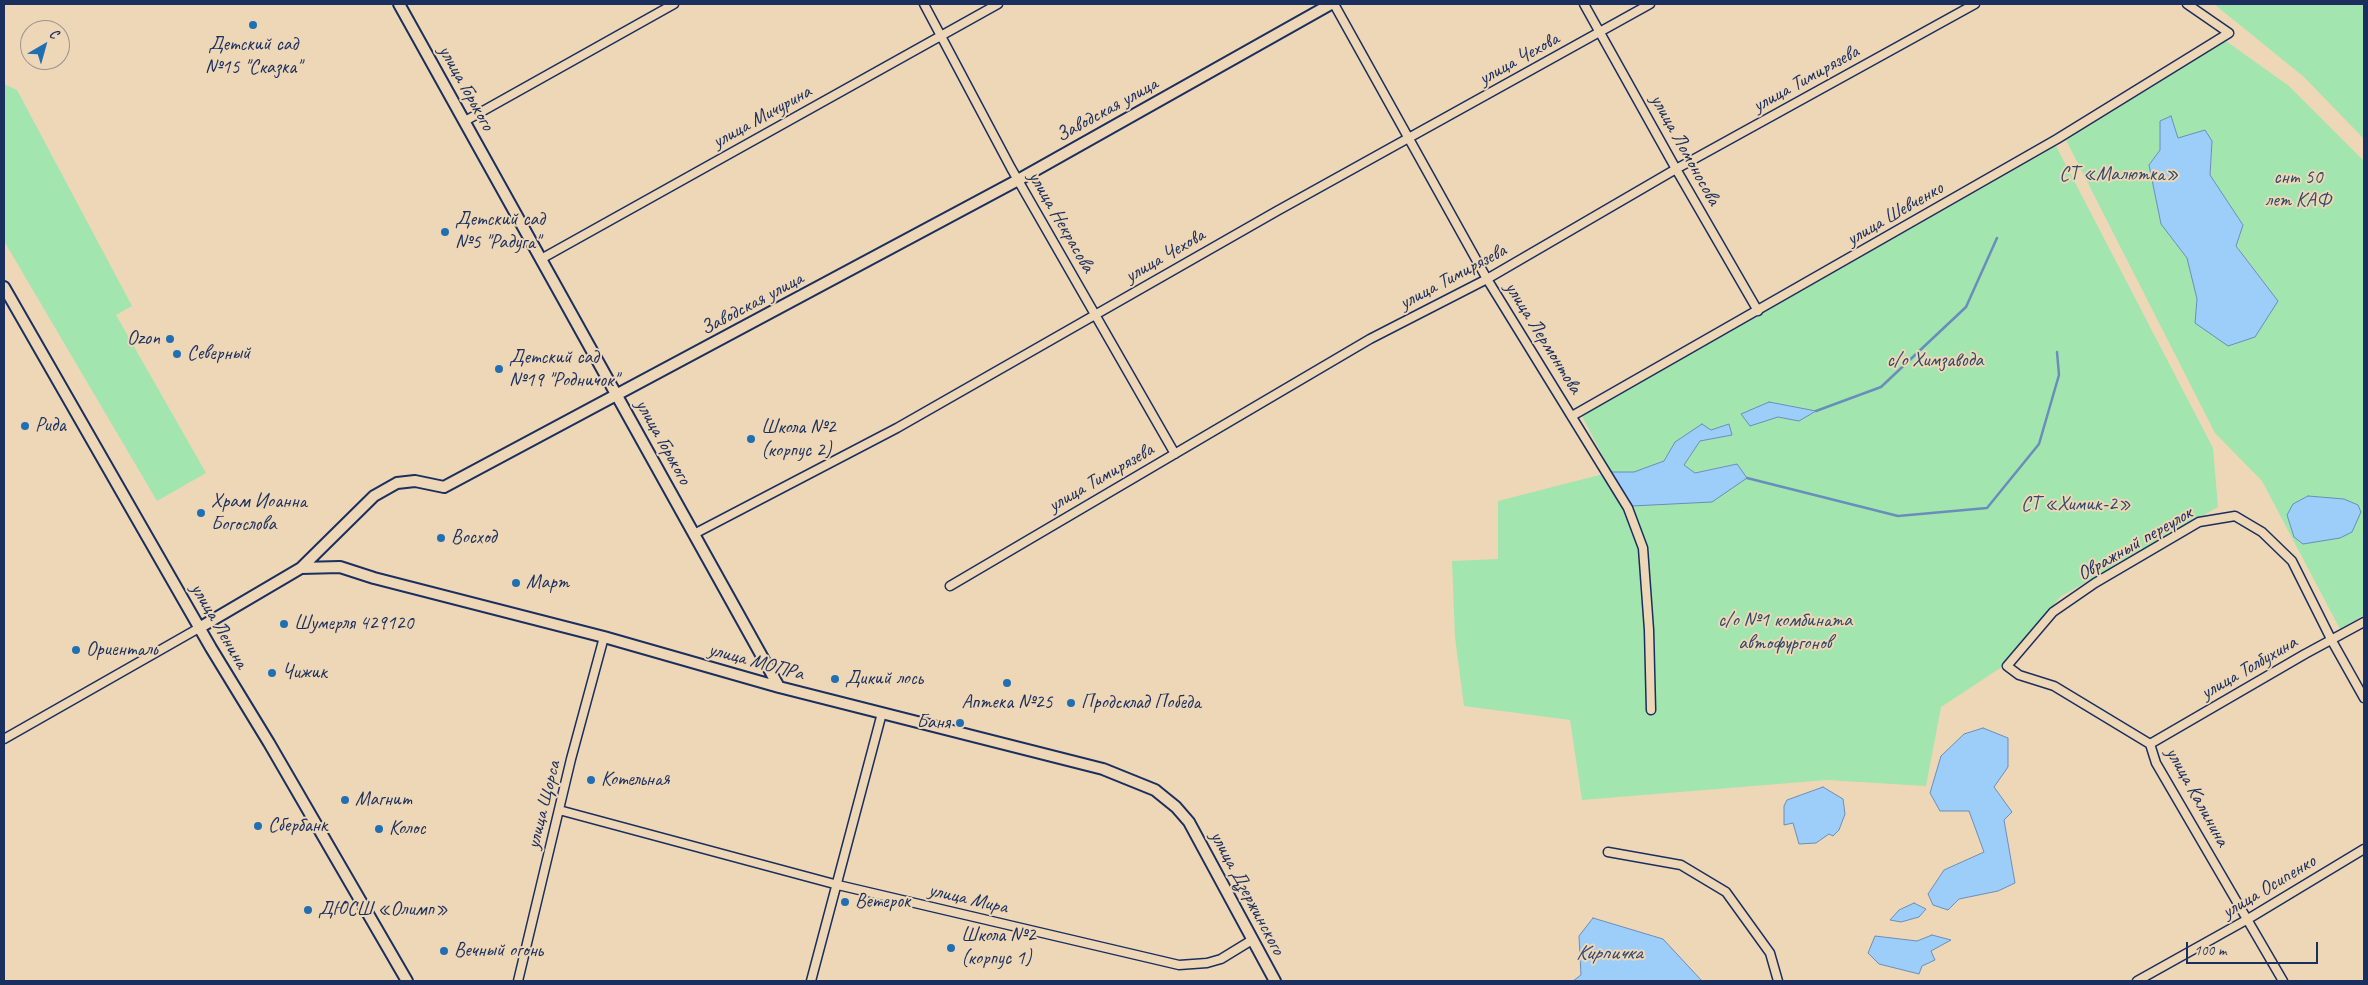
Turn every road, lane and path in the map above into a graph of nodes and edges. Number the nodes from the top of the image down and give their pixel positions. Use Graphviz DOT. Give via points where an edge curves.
graph roads {
  1 [pos="400,4"];
  2 [pos="674,4"];
  3 [pos="924,4"];
  4 [pos="998,4"];
  5 [pos="1332,4"];
  6 [pos="1584,4"];
  7 [pos="1650,4"];
  8 [pos="1975,4"];
  9 [pos="2188,4"];
  10 [pos="1600,32"];
  11 [pos="942,35"];
  12 [pos="465,121"];
  13 [pos="1408,140"];
  14 [pos="1676,170"];
  15 [pos="1018,180"];
  16 [pos="541,259"];
  17 [pos="1487,278"];
  18 [pos="4,287"];
  19 [pos="1758,311"];
  20 [pos="1095,315"];
  21 [pos="617,396"];
  22 [pos="1572,416"];
  23 [pos="1175,454"];
  24 [pos="694,534"];
  25 [pos="301,568"];
  26 [pos="950,586"];
  27 [pos="2364,622"];
  28 [pos="199,628"];
  29 [pos="604,637"];
  30 [pos="2332,641"];
  31 [pos="2007,666"];
  32 [pos="779,687"];
  33 [pos="2364,698"];
  34 [pos="1651,710"];
  35 [pos="882,713"];
  36 [pos="4,739"];
  37 [pos="2150,744"];
  38 [pos="559,810"];
  39 [pos="1189,822"];
  40 [pos="2364,849"];
  41 [pos="1608,852"];
  42 [pos="838,885"];
  43 [pos="2248,919"];
  44 [pos="1252,940"];
  45 [pos="407,981"];
  46 [pos="519,981"];
  47 [pos="811,981"];
  48 [pos="1274,981"];
  49 [pos="1778,981"];
  50 [pos="2137,981"];
  51 [pos="2283,981"];
  1 -- 12 [label="street, улица Горького"];
  2 -- 12 [label="street"];
  3 -- 11 [label="street, улица Некрасова"];
  4 -- 11 [label="street, улица Мичурина"];
  5 -- 13 [label="street, улица Лермонтова"];
  5 -- 15 [label="street, Заводская улица"];
  6 -- 10 [label="street, улица Ломоносова"];
  7 -- 10 [label="street, улица Чехова"];
  8 -- 14 [label="street, улица Тимирязева"];
  9 -- 19 [label="street, улица Шевченко" via="2230,33 2057,139"];
  10 -- 13 [label="street, улица Чехова"];
  10 -- 14 [label="street, улица Ломоносова"];
  11 -- 15 [label="street, улица Некрасова"];
  11 -- 16 [label="street, улица Мичурина"];
  12 -- 16 [label="street, улица Горького"];
  13 -- 17 [label="street, улица Лермонтова"];
  13 -- 20 [label="street, улица Чехова"];
  14 -- 17 [label="street, улица Тимирязева"];
  14 -- 19 [label="street, улица Ломоносова"];
  15 -- 20 [label="street, улица Некрасова"];
  15 -- 21 [label="street, Заводская улица"];
  16 -- 21 [label="street, улица Горького"];
  17 -- 22 [label="street, улица Лермонтова"];
  17 -- 23 [label="street, улица Тимирязева" via="1370,339"];
  18 -- 28 [label="street, улица Ленина"];
  19 -- 22 [label="street, улица Шевченко"];
  20 -- 23 [label="street, улица Некрасова"];
  20 -- 24 [label="street, улица Чехова" via="897,428"];
  21 -- 24 [label="street, улица Горького"];
  21 -- 25 [label="street, Заводская улица" via="444,487 415,481 397,483 374,496"];
  22 -- 34 [label="street, улица Лермонтова" via="1628,508 1642,548"];
  23 -- 26 [label="street, улица Тимирязева"];
  24 -- 32 [label="street, улица Горького"];
  25 -- 28 [label="street, Заводская улица"];
  25 -- 29 [label="street, улица МОПРа" via="340,567"];
  27 -- 30 [label="street, улица Толбухина"];
  28 -- 36 [label="street"];
  28 -- 45 [label="street, улица Ленина"];
  29 -- 32 [label="street, улица МОПРа"];
  29 -- 38 [label="street, улица Щорса"];
  30 -- 31 [label="street, Овражный переулок" via="2292,561 2262,532 2235,516 2199,522 2095,583 2053,612"];
  30 -- 33 [label="street, Овражный переулок"];
  30 -- 37 [label="street, улица Толбухина"];
  31 -- 37 [label="street, улица Калинина" via="2019,675 2054,686"];
  32 -- 35 [label="street, улица МОПРа"];
  35 -- 39 [label="street, улица МОПРа" via="1103,770 1155,790"];
  35 -- 42 [label="street"];
  37 -- 43 [label="street, улица Калинина" via="2156,763"];
  38 -- 42 [label="street, улица Мира"];
  38 -- 46 [label="street, улица Щорса"];
  39 -- 44 [label="street, улица Дзержинского"];
  40 -- 43 [label="street, улица Осипенко"];
  41 -- 49 [label="street" via="1681,865 1726,892 1770,953"];
  42 -- 44 [label="street, улица Мира" via="1179,965 1206,964 1221,959"];
  42 -- 47 [label="street"];
  43 -- 50 [label="street, улица Осипенко"];
  43 -- 51 [label="street, улица Калинина"];
  44 -- 48 [label="street, улица Дзержинского"];
}
